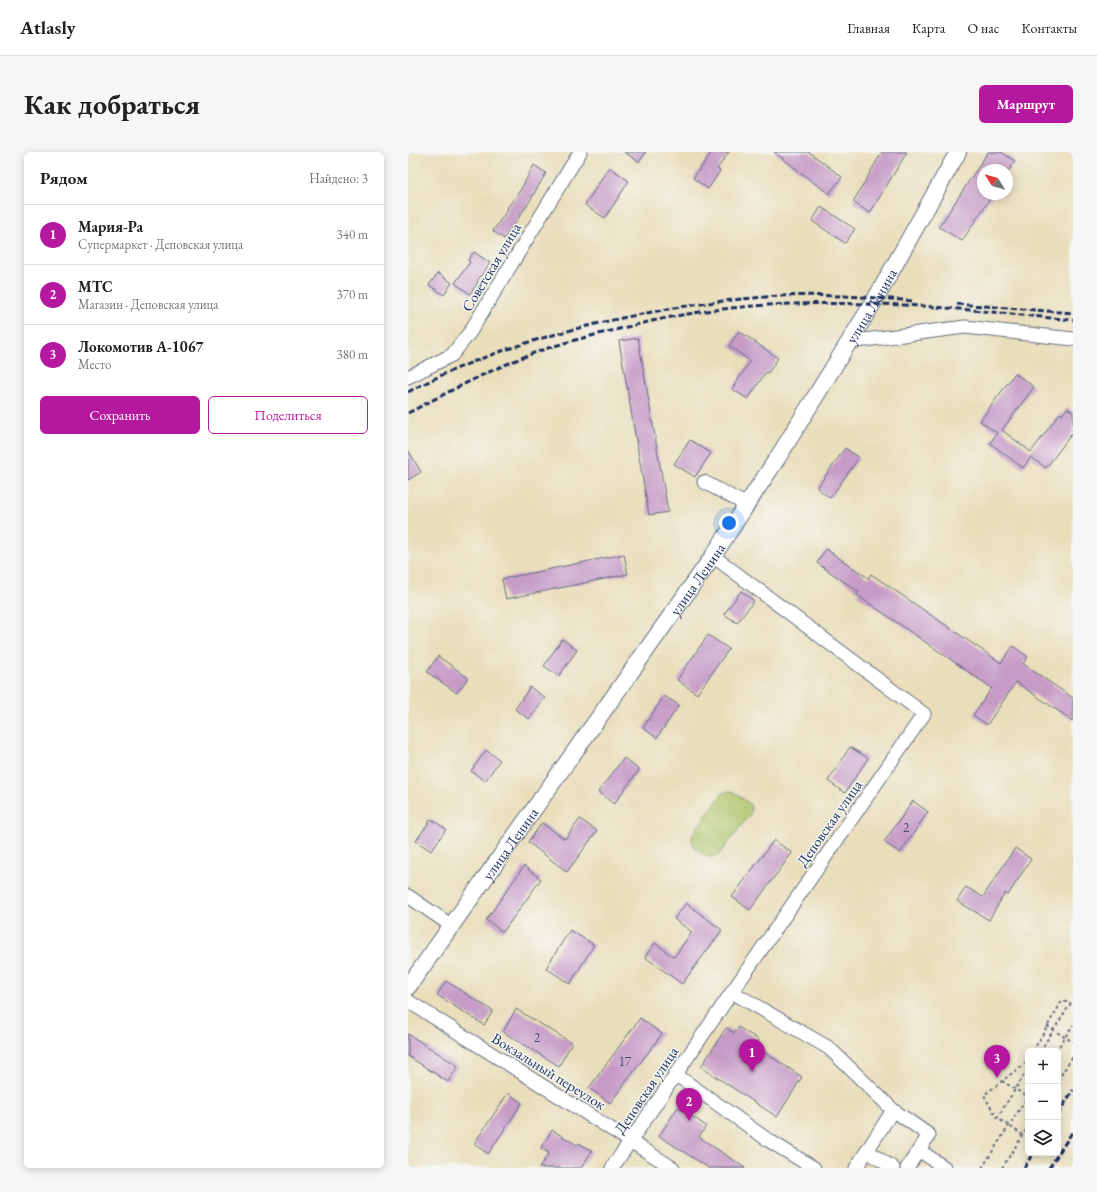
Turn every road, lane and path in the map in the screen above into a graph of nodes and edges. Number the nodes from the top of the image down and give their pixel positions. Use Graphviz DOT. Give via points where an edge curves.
graph roads {
  1 [pos="958,152"];
  2 [pos="578,153"];
  3 [pos="1073,339"];
  4 [pos="849,342"];
  5 [pos="408,377"];
  6 [pos="704,482"];
  7 [pos="746,505"];
  8 [pos="712,556"];
  9 [pos="408,896"];
  10 [pos="452,926"];
  11 [pos="408,987"];
  12 [pos="732,992"];
  13 [pos="408,1001"];
  14 [pos="1072,1004"];
  15 [pos="1073,1025"];
  16 [pos="1047,1026"];
  17 [pos="1053,1030"];
  18 [pos="1065,1037"];
  19 [pos="1073,1042"];
  20 [pos="1035,1048"];
  21 [pos="1042,1048"];
  22 [pos="1058,1048"];
  23 [pos="1073,1056"];
  24 [pos="1025,1063"];
  25 [pos="1061,1073"];
  26 [pos="675,1074"];
  27 [pos="1025,1074"];
  28 [pos="1002,1081"];
  29 [pos="1015,1089"];
  30 [pos="1025,1095"];
  31 [pos="1025,1102"];
  32 [pos="893,1110"];
  33 [pos="996,1118"];
  34 [pos="1009,1126"];
  35 [pos="1025,1132"];
  36 [pos="1023,1135"];
  37 [pos="630,1141"];
  38 [pos="919,1150"];
  39 [pos="866,1151"];
  40 [pos="612,1168"];
  41 [pos="673,1168"];
  42 [pos="814,1168"];
  43 [pos="856,1168"];
  44 [pos="893,1168"];
  45 [pos="907,1168"];
  46 [pos="945,1168"];
  47 [pos="982,1168"];
  48 [pos="1002,1168"];
  1 -- 4 [label="main road, улица Ленина"];
  2 -- 5 [label="street, Советская улица" via="470,332 452,355"];
  3 -- 4 [label="street" via="965,327"];
  4 -- 7 [label="main road, улица Ленина"];
  6 -- 7 [label="street"];
  7 -- 8 [label="main road, улица Ленина"];
  8 -- 10 [label="main road, улица Ленина"];
  8 -- 12 [label="street, Деповская улица" via="924,714"];
  9 -- 10 [label="street"];
  10 -- 11 [label="main road, улица Ленина"];
  12 -- 26 [label="street, Деповская улица"];
  12 -- 32 [label="street" via="830,1048"];
  13 -- 37 [label="street, Вокзальный переулок"];
  14 -- 16 [label="path" via="1062,1001"];
  14 -- 17 [label="path"];
  15 -- 18 [label="path"];
  16 -- 17 [label="path"];
  16 -- 20 [label="path"];
  17 -- 18 [label="path"];
  17 -- 21 [label="path"];
  18 -- 19 [label="path"];
  18 -- 22 [label="path"];
  23 -- 25 [label="path"];
  24 -- 28 [label="path"];
  26 -- 37 [label="street, Деповская улица"];
  26 -- 42 [label="street" via="768,1140"];
  27 -- 29 [label="path"];
  28 -- 29 [label="path"];
  28 -- 33 [label="path" via="984,1095"];
  29 -- 30 [label="path"];
  29 -- 33 [label="path"];
  31 -- 34 [label="path"];
  32 -- 38 [label="street" via="929,1135"];
  32 -- 39 [label="street"];
  33 -- 34 [label="path"];
  34 -- 36 [label="path"];
  34 -- 47 [label="path"];
  35 -- 36 [label="path"];
  36 -- 48 [label="path"];
  37 -- 40 [label="street, Деповская улица"];
  37 -- 41 [label="street, Вокзальный переулок"];
  38 -- 45 [label="street"];
  38 -- 46 [label="street"];
  39 -- 43 [label="street"];
  39 -- 44 [label="street"];
}
